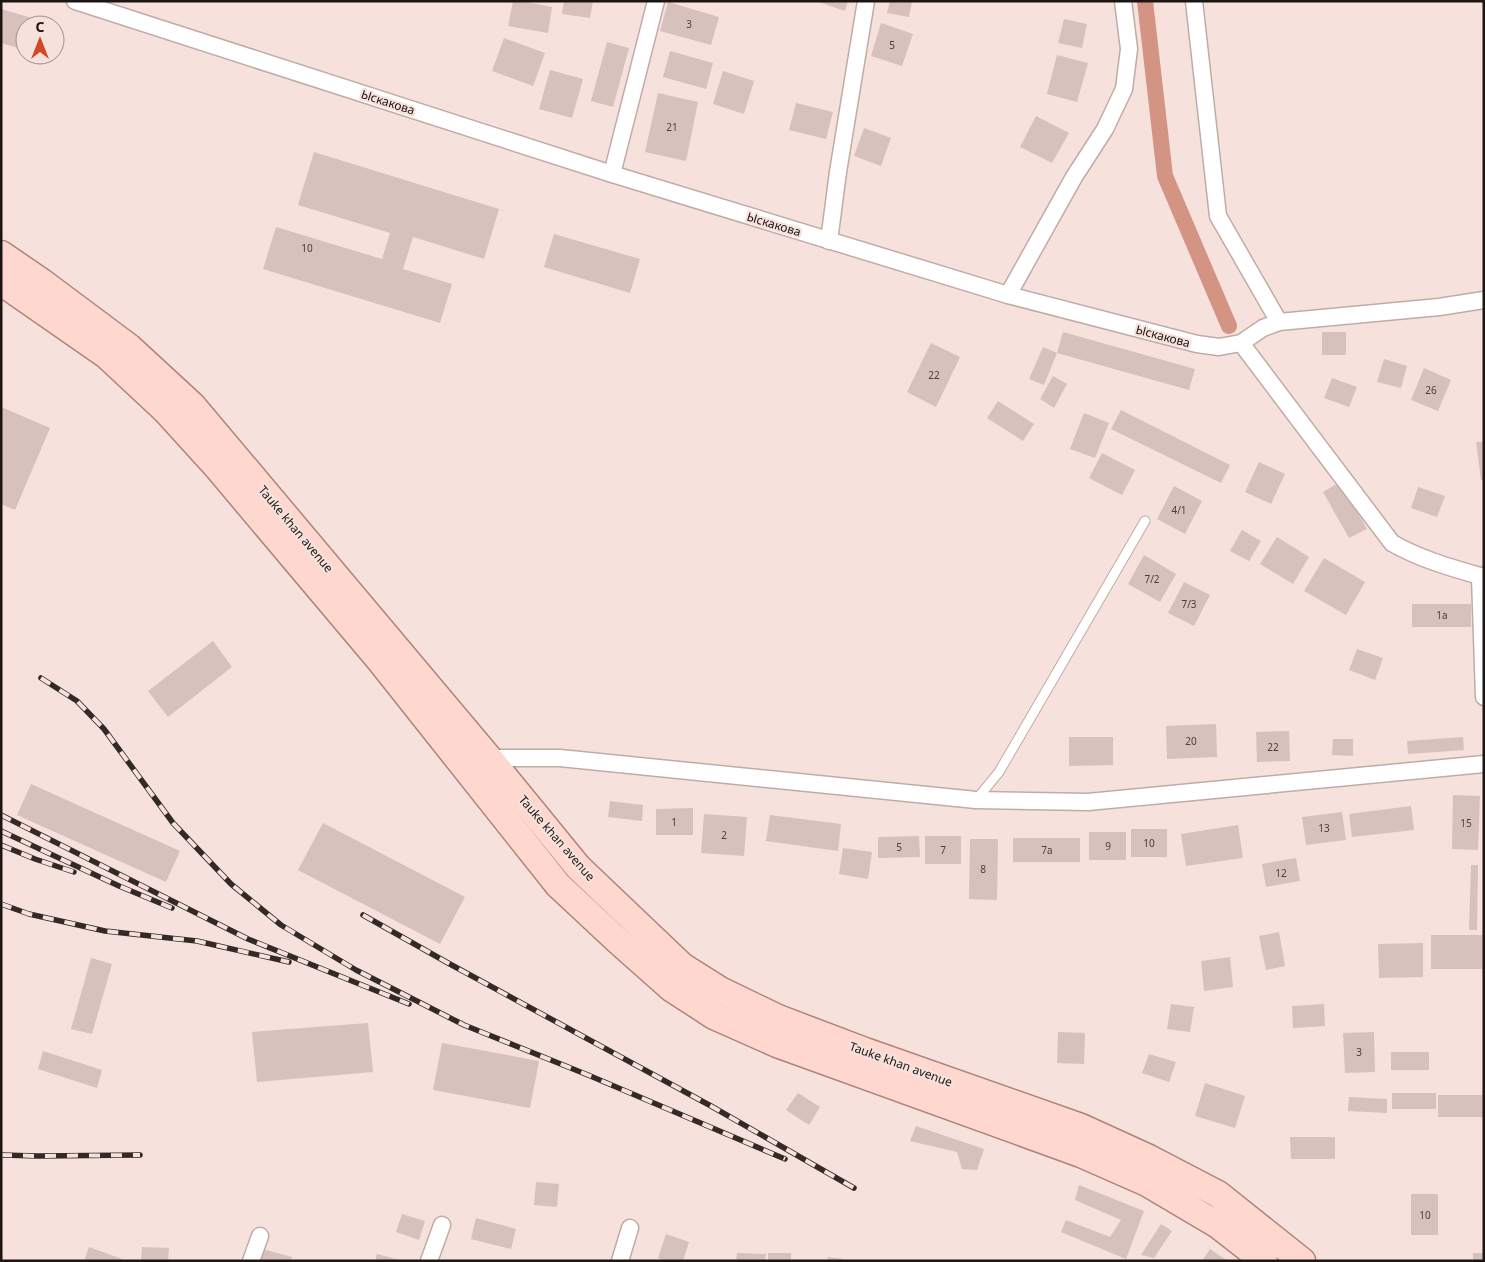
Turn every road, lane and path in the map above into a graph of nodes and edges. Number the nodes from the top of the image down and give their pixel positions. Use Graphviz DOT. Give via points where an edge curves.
graph roads {
  1 [pos="75,1"];
  2 [pos="656,1"];
  3 [pos="866,1"];
  4 [pos="1123,1"];
  5 [pos="1194,1"];
  6 [pos="612,174"];
  7 [pos="830,240"];
  8 [pos="1,254"];
  9 [pos="1,282"];
  10 [pos="1008,295"];
  11 [pos="1484,300"];
  12 [pos="1279,322"];
  13 [pos="1241,343"];
  14 [pos="1145,521"];
  15 [pos="1482,576"];
  16 [pos="389,655"];
  17 [pos="1484,697"];
  18 [pos="489,758"];
  19 [pos="1484,764"];
  20 [pos="976,800"];
  21 [pos="578,866"];
  22 [pos="558,885"];
  23 [pos="442,1226"];
  24 [pos="630,1228"];
  25 [pos="260,1236"];
  26 [pos="251,1261"];
  27 [pos="429,1261"];
  28 [pos="620,1261"];
  29 [pos="1264,1261"];
  30 [pos="1302,1261"];
  1 -- 6 [label="street, Ыскакова"];
  2 -- 6 [label="street"];
  3 -- 7 [label="street"];
  4 -- 10 [label="street" via="1129,49 1124,89 1106,129 1074,177"];
  5 -- 12 [label="street" via="1218,216"];
  6 -- 7 [label="street, Ыскакова"];
  7 -- 10 [label="street, Ыскакова"];
  8 -- 16 [label="main road, Tauke khan avenue" via="130,347 193,406"];
  9 -- 16 [label="main road, Tauke khan avenue" via="106,355 166,411"];
  10 -- 13 [label="street, Ыскакова" via="1197,344 1219,347"];
  11 -- 12 [label="street, Ыскакова"];
  12 -- 13 [label="street, Ыскакова" via="1262,328"];
  13 -- 15 [label="street" via="1392,543 1433,562"];
  14 -- 20 [label="lane" via="1004,764"];
  15 -- 17 [label="street"];
  16 -- 18 [label="main road, Tauke khan avenue"];
  16 -- 22 [label="main road, Tauke khan avenue"];
  18 -- 20 [label="street" via="560,758"];
  18 -- 21 [label="main road, Tauke khan avenue"];
  19 -- 20 [label="street" via="1088,802"];
  21 -- 22 [label="main road"];
  21 -- 30 [label="main road, Tauke khan avenue" via="682,966 720,990 778,1018 1081,1127 1149,1158 1218,1194"];
  22 -- 29 [label="main road, Tauke khan avenue" via="671,988 714,1016 777,1044 1081,1154 1139,1179 1218,1226"];
  23 -- 27 [label="street"];
  24 -- 28 [label="street"];
  25 -- 26 [label="street"];
}
